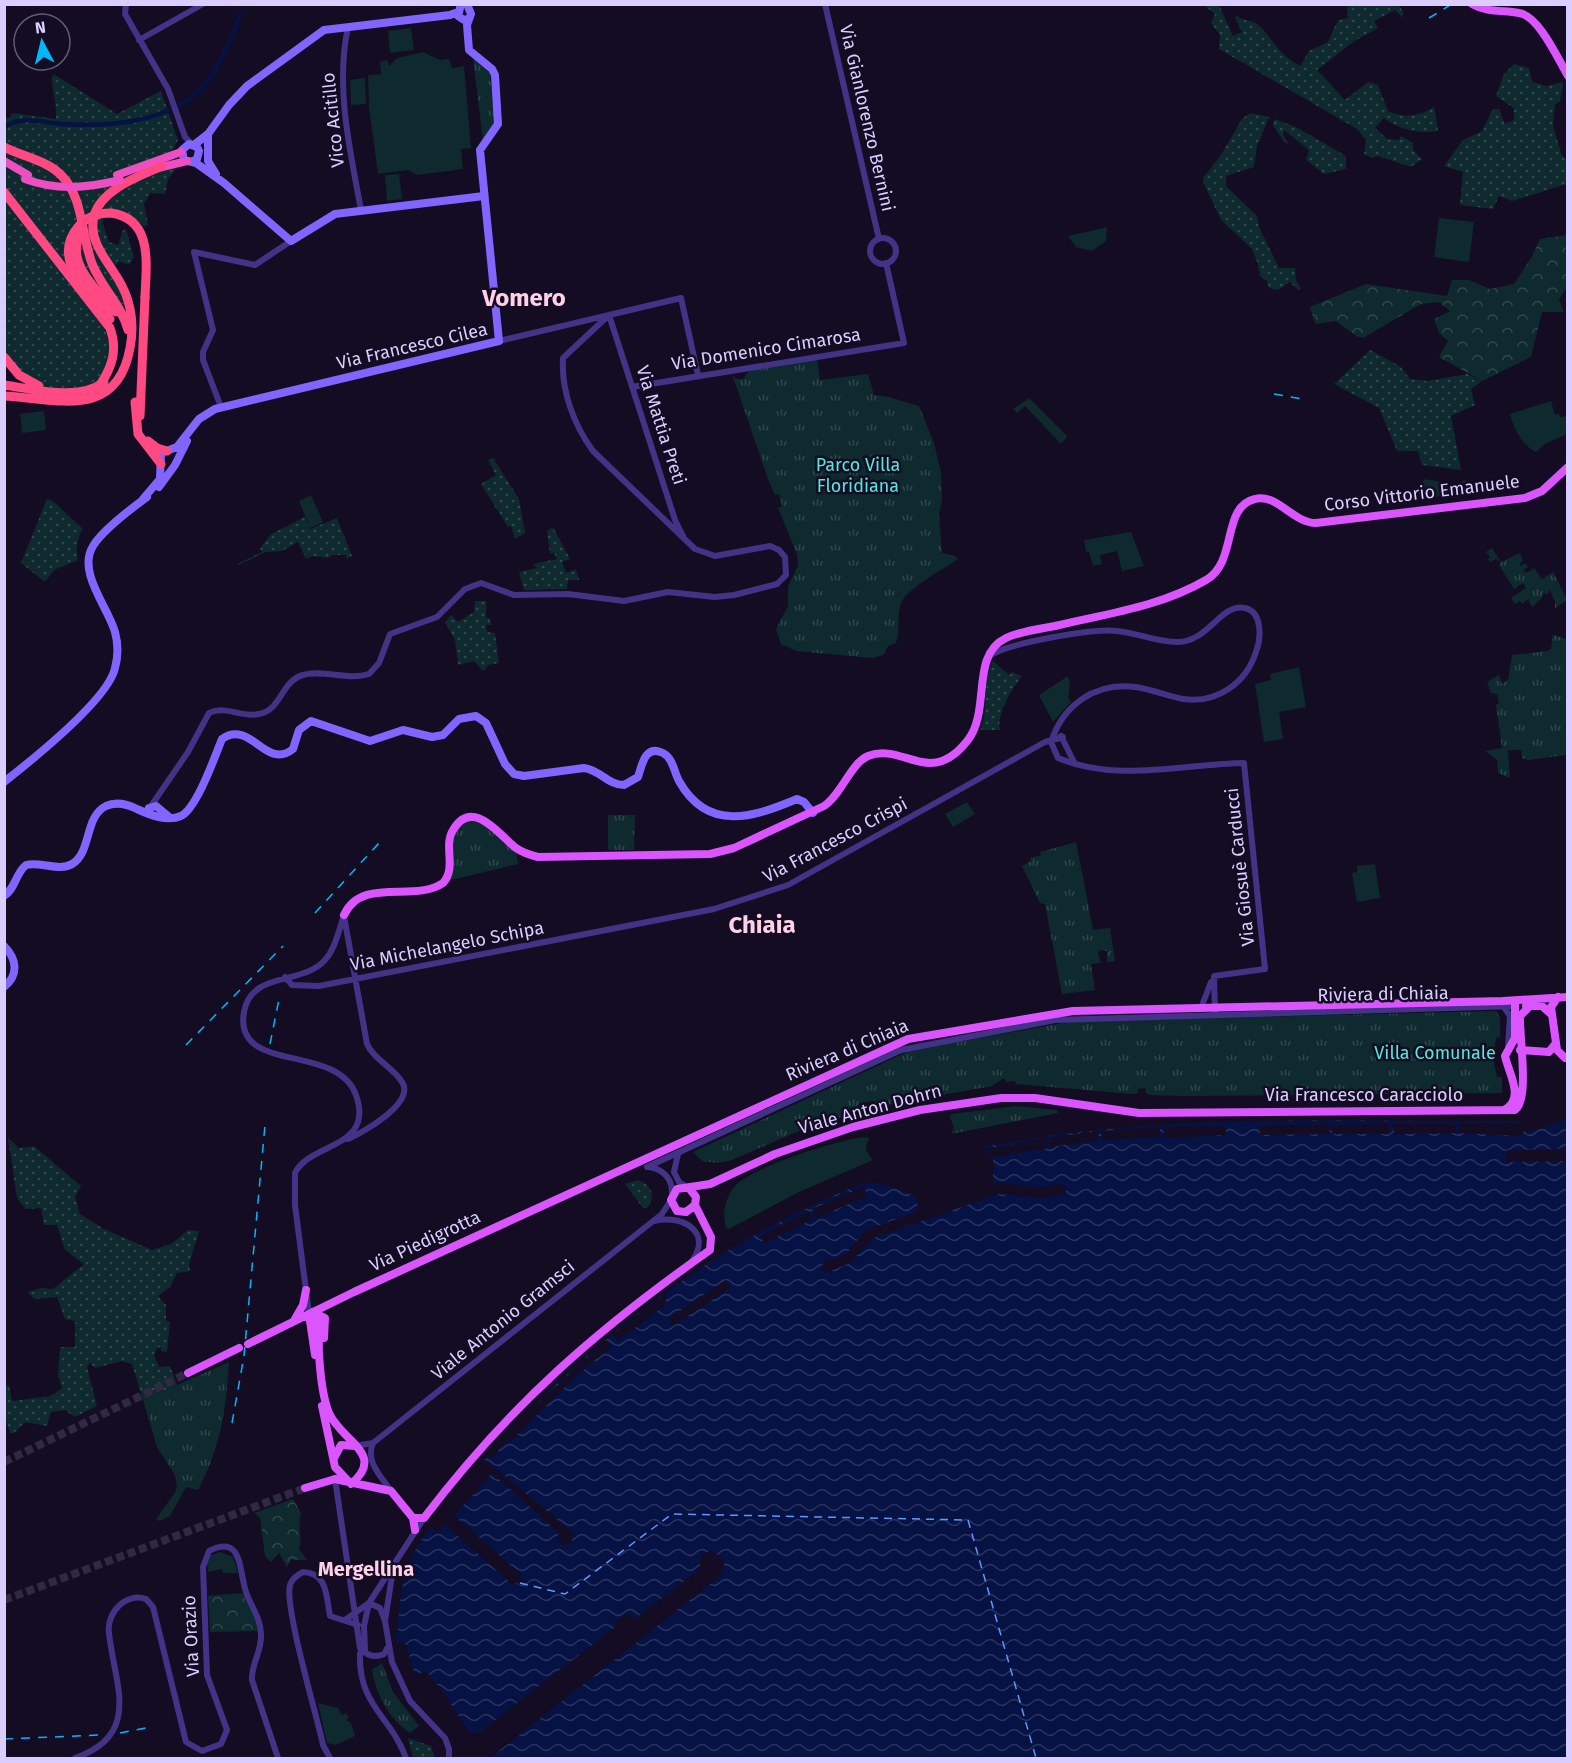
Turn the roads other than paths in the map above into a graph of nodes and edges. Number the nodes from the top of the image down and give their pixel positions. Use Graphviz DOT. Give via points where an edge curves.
graph roads {
  1 [pos="126,4"];
  2 [pos="202,4"];
  3 [pos="825,4"];
  4 [pos="1472,4"];
  5 [pos="463,8"];
  6 [pos="428,18"];
  7 [pos="348,27"];
  8 [pos="139,40"];
  9 [pos="468,42"];
  10 [pos="1568,76"];
  11 [pos="164,84"];
  12 [pos="208,134"];
  13 [pos="196,143"];
  14 [pos="4,147"];
  15 [pos="182,150"];
  16 [pos="4,161"];
  17 [pos="193,163"];
  18 [pos="162,166"];
  19 [pos="4,168"];
  20 [pos="224,183"];
  21 [pos="4,192"];
  22 [pos="484,196"];
  23 [pos="361,210"];
  24 [pos="879,239"];
  25 [pos="291,241"];
  26 [pos="886,263"];
  27 [pos="113,315"];
  28 [pos="609,315"];
  29 [pos="499,341"];
  30 [pos="129,354"];
  31 [pos="4,357"];
  32 [pos="698,375"];
  33 [pos="4,385"];
  34 [pos="632,387"];
  35 [pos="56,391"];
  36 [pos="4,396"];
  37 [pos="221,407"];
  38 [pos="154,450"];
  39 [pos="166,451"];
  40 [pos="177,459"];
  41 [pos="161,464"];
  42 [pos="1568,467"];
  43 [pos="143,499"];
  44 [pos="687,543"];
  45 [pos="1006,638"];
  46 [pos="1009,649"];
  47 [pos="988,657"];
  48 [pos="1059,724"];
  49 [pos="1063,737"];
  50 [pos="1052,740"];
  51 [pos="1070,754"];
  52 [pos="1061,759"];
  53 [pos="1078,766"];
  54 [pos="4,782"];
  55 [pos="154,811"];
  56 [pos="813,813"];
  57 [pos="4,896"];
  58 [pos="344,915"];
  59 [pos="618,928"];
  60 [pos="336,938"];
  61 [pos="4,946"];
  62 [pos="349,949"];
  63 [pos="285,977"];
  64 [pos="354,979"];
  65 [pos="1212,979"];
  66 [pos="4,987"];
  67 [pos="1563,997"];
  68 [pos="1515,1004"];
  69 [pos="1503,1006"];
  70 [pos="1530,1006"];
  71 [pos="1201,1008"];
  72 [pos="1214,1011"];
  73 [pos="1553,1017"];
  74 [pos="1520,1018"];
  75 [pos="1556,1042"];
  76 [pos="1521,1050"];
  77 [pos="1507,1052"];
  78 [pos="1566,1058"];
  79 [pos="1522,1062"];
  80 [pos="1508,1064"];
  81 [pos="1504,1110"];
  82 [pos="1224,1113"];
  83 [pos="357,1122"];
  84 [pos="369,1130"];
  85 [pos="341,1142"];
  86 [pos="676,1150"];
  87 [pos="663,1156"];
  88 [pos="673,1167"];
  89 [pos="667,1177"];
  90 [pos="710,1184"];
  91 [pos="688,1188"];
  92 [pos="672,1198"];
  93 [pos="551,1202"];
  94 [pos="696,1203"];
  95 [pos="651,1222"];
  96 [pos="690,1264"];
  97 [pos="306,1290"];
  98 [pos="311,1312"];
  99 [pos="289,1324"];
  100 [pos="315,1332"];
  101 [pos="248,1344"];
  102 [pos="239,1348"];
  103 [pos="322,1371"];
  104 [pos="188,1373"];
  105 [pos="325,1408"];
  106 [pos="374,1443"];
  107 [pos="355,1446"];
  108 [pos="334,1463"];
  109 [pos="360,1477"];
  110 [pos="339,1478"];
  111 [pos="351,1484"];
  112 [pos="305,1488"];
  113 [pos="391,1491"];
  114 [pos="419,1518"];
  115 [pos="415,1530"];
  116 [pos="394,1563"];
  117 [pos="369,1603"];
  118 [pos="356,1614"];
  119 [pos="345,1620"];
  120 [pos="385,1621"];
  121 [pos="358,1625"];
  122 [pos="388,1646"];
  123 [pos="363,1651"];
  124 [pos="75,1758"];
  125 [pos="278,1758"];
  126 [pos="330,1758"];
  127 [pos="406,1758"];
  128 [pos="449,1758"];
  1 -- 8 [label="street" via="124,14"];
  2 -- 8 [label="street"];
  3 -- 24 [label="street, Via Gianlorenzo Bernini"];
  4 -- 10 [label="main road" via="1490,11 1527,16 1546,38"];
  5 -- 6 [label="main road"];
  5 -- 9 [label="main road" via="461,20 468,19"];
  6 -- 7 [label="main road"];
  6 -- 9 [label="main road" via="461,23"];
  7 -- 12 [label="main road" via="317,34 247,86"];
  7 -- 23 [label="street, Vico Acitillo" via="342,57 343,94"];
  8 -- 11 [label="street"];
  9 -- 22 [label="main road" via="470,51 495,75 498,124 480,150"];
  11 -- 13 [label="street" via="185,137"];
  11 -- 15 [label="street"];
  12 -- 13 [label="main road"];
  12 -- 20 [label="main road" via="207,161"];
  13 -- 15 [label="main road"];
  13 -- 17 [label="main road" via="200,154"];
  14 -- 27 [label="highway, bridge" via="49,166 64,178 76,202 85,242"];
  15 -- 16 [label="highway" via="173,157 117,175 72,183 36,178"];
  15 -- 17 [label="main road"];
  17 -- 18 [label="highway"];
  17 -- 20 [label="main road"];
  18 -- 19 [label="highway, bridge" via="105,183 67,188 36,183"];
  18 -- 30 [label="highway" via="115,190 96,211 96,243 126,293 132,317"];
  20 -- 25 [label="main road"];
  21 -- 27 [label="highway" via="62,270"];
  22 -- 23 [label="main road"];
  22 -- 29 [label="main road"];
  23 -- 25 [label="main road" via="335,214"];
  24 -- 26 [label="street" via="873,243 871,254 875,261"];
  24 -- 26 [label="street" via="891,241 895,248 894,257"];
  25 -- 37 [label="street" via="255,265 194,252 213,330 203,360"];
  26 -- 32 [label="street, Via Domenico Cimarosa" via="904,343"];
  27 -- 30 [label="highway" via="124,328"];
  27 -- 35 [label="highway" via="120,353 113,372 100,385 82,392"];
  27 -- 38 [label="highway, bridge" via="74,273 69,254 72,238 81,224 95,215 132,221 142,235 146,251 140,422"];
  28 -- 29 [label="street, Via Francesco Cilea"];
  28 -- 32 [label="street, Via Francesco Cilea" via="681,298"];
  28 -- 34 [label="street, Via Mattia Preti"];
  28 -- 44 [label="street" via="563,358 575,422 593,451"];
  29 -- 37 [label="main road, Via Francesco Cilea"];
  30 -- 36 [label="highway" via="118,382 92,399"];
  31 -- 35 [label="highway" via="22,378"];
  32 -- 34 [label="street, Via Domenico Cimarosa"];
  33 -- 35 [label="highway"];
  34 -- 44 [label="street, Via Mattia Preti" via="675,520"];
  37 -- 39 [label="main road, Via Francesco Cilea" via="199,419 177,447"];
  37 -- 40 [label="main road, Via Francesco Cilea" via="196,427"];
  38 -- 39 [label="highway"];
  38 -- 41 [label="highway"];
  39 -- 40 [label="main road"];
  39 -- 41 [label="main road, Via Francesco Cilea" via="160,456"];
  40 -- 43 [label="main road, Via Francesco Cilea" via="162,484"];
  41 -- 43 [label="main road, Via Francesco Cilea" via="160,479"];
  42 -- 45 [label="main road, Corso Vittorio Emanuele" via="1529,497 1316,523 1302,521 1268,499 1253,499 1236,516 1222,565 1200,584 1149,604"];
  43 -- 54 [label="main road, Via Francesco Cilea" via="96,541 89,554 93,581 113,625 117,644 115,668 107,687"];
  44 -- 55 [label="street" via="715,556 766,546 775,548 786,559 786,575 771,586 724,597 668,592 624,601 568,594 514,595 486,583 474,584 437,617 390,634 369,674 301,675 288,683 266,713 209,713 158,796"];
  45 -- 46 [label="street" via="1002,646"];
  45 -- 47 [label="main road"];
  46 -- 47 [label="street"];
  46 -- 48 [label="street" via="1094,630 1186,641 1203,634 1231,609 1244,608 1254,614 1260,629 1256,654 1240,680 1223,693 1192,700 1131,687 1102,690 1081,698"];
  47 -- 56 [label="main road" via="979,719 960,749 936,763 879,754 865,757 834,798"];
  48 -- 49 [label="street"];
  48 -- 50 [label="street"];
  49 -- 50 [label="street, Via Francesco Crispi"];
  49 -- 51 [label="street"];
  50 -- 52 [label="street"];
  50 -- 59 [label="street, Via Francesco Crispi" via="781,888 722,907"];
  51 -- 52 [label="street"];
  51 -- 53 [label="street"];
  52 -- 53 [label="street"];
  53 -- 65 [label="street, Via Giosuè Carducci" via="1180,770 1244,763 1265,969 1216,975"];
  55 -- 56 [label="main road" via="172,818 189,809 222,739 229,735 246,735 270,753 281,755 293,749 299,730 311,721 370,741 403,730 432,737 443,735 459,719 472,716 486,723 505,765 521,776 584,768 624,785 638,777 643,758 659,752 670,759 679,781 697,802 719,814 756,816 797,799"];
  55 -- 57 [label="main road" via="124,803 107,805 97,813 81,855 72,864 26,865 12,890"];
  56 -- 58 [label="main road" via="734,848 710,854 545,857 522,852 486,820 465,820 456,825 450,836 447,879 426,890 366,894"];
  58 -- 60 [label="street"];
  58 -- 62 [label="street"];
  59 -- 64 [label="street, Via Michelangelo Schipa"];
  60 -- 62 [label="street" via="345,939"];
  60 -- 63 [label="street" via="320,965"];
  61 -- 66 [label="main road" via="13,957 15,968 13,978"];
  62 -- 64 [label="street"];
  63 -- 64 [label="street, Via Michelangelo Schipa" via="290,984 305,987"];
  63 -- 83 [label="street" via="265,984 249,998 244,1015 246,1034 254,1045 268,1053 312,1061 340,1073 357,1098"];
  64 -- 84 [label="street" via="367,1044 403,1083 404,1093"];
  65 -- 71 [label="street"];
  65 -- 72 [label="street"];
  67 -- 68 [label="main road"];
  67 -- 73 [label="main road" via="1552,1004"];
  68 -- 69 [label="street, Riviera di Chiaia"];
  68 -- 70 [label="main road"];
  68 -- 72 [label="main road, Riviera di Chiaia"];
  68 -- 74 [label="main road"];
  68 -- 77 [label="main road" via="1514,1040"];
  69 -- 72 [label="street, Riviera di Chiaia"];
  69 -- 77 [label="street" via="1510,1016"];
  70 -- 73 [label="main road" via="1542,1006"];
  70 -- 74 [label="main road"];
  71 -- 72 [label="main road, Riviera di Chiaia"];
  71 -- 86 [label="main road, Riviera di Chiaia" via="1059,1013 908,1039"];
  72 -- 86 [label="street, Riviera di Chiaia" via="1068,1018 913,1047"];
  73 -- 75 [label="main road"];
  74 -- 76 [label="main road"];
  75 -- 76 [label="main road" via="1548,1052"];
  75 -- 78 [label="main road" via="1558,1053"];
  76 -- 77 [label="main road"];
  76 -- 79 [label="main road"];
  77 -- 80 [label="main road"];
  78 -- 79 [label="main road" via="1533,1057"];
  79 -- 80 [label="main road" via="1514,1067"];
  79 -- 81 [label="main road" via="1521,1104 1516,1110"];
  80 -- 81 [label="main road" via="1514,1093 1511,1105"];
  81 -- 82 [label="main road, Via Francesco Caracciolo"];
  82 -- 90 [label="main road, Viale Anton Dohrn" via="1118,1111 1022,1097 956,1103 828,1134"];
  83 -- 84 [label="street" via="361,1130"];
  83 -- 85 [label="street"];
  84 -- 85 [label="street"];
  85 -- 97 [label="street" via="306,1160 295,1173"];
  86 -- 87 [label="main road, Riviera di Chiaia"];
  86 -- 88 [label="street"];
  87 -- 88 [label="street"];
  87 -- 89 [label="street"];
  87 -- 89 [label="street" via="647,1167 660,1170"];
  87 -- 93 [label="main road, Riviera di Chiaia"];
  88 -- 91 [label="street" via="677,1180"];
  89 -- 92 [label="street"];
  90 -- 91 [label="main road, Viale Anton Dohrn"];
  90 -- 94 [label="main road, Viale Anton Dohrn"];
  91 -- 92 [label="main road" via="677,1189"];
  91 -- 94 [label="main road"];
  92 -- 94 [label="main road" via="674,1208 681,1212 690,1211"];
  92 -- 95 [label="street, Viale Antonio Gramsci" via="663,1214"];
  93 -- 98 [label="main road, Via Piedigrotta"];
  94 -- 96 [label="main road" via="711,1238 710,1250"];
  95 -- 96 [label="street" via="674,1219 690,1226 699,1247"];
  95 -- 106 [label="street, Viale Antonio Gramsci"];
  96 -- 114 [label="main road" via="628,1308 558,1368"];
  97 -- 98 [label="street"];
  97 -- 99 [label="main road" via="303,1307"];
  98 -- 99 [label="main road, Via Piedigrotta"];
  98 -- 100 [label="main road"];
  98 -- 103 [label="main road" via="325,1319"];
  99 -- 101 [label="main road, Via Piedigrotta"];
  100 -- 103 [label="main road"];
  100 -- 105 [label="main road" via="313,1342"];
  102 -- 104 [label="main road"];
  103 -- 105 [label="main road"];
  105 -- 107 [label="main road"];
  105 -- 108 [label="main road"];
  106 -- 107 [label="street"];
  106 -- 113 [label="street" via="372,1463"];
  107 -- 108 [label="main road" via="340,1446"];
  107 -- 109 [label="main road" via="366,1462"];
  108 -- 110 [label="main road"];
  109 -- 110 [label="main road"];
  109 -- 111 [label="main road"];
  110 -- 111 [label="main road"];
  110 -- 112 [label="main road"];
  110 -- 118 [label="street"];
  111 -- 113 [label="main road"];
  113 -- 114 [label="main road"];
  114 -- 115 [label="main road"];
  115 -- 116 [label="street"];
  116 -- 117 [label="street"];
  116 -- 120 [label="street"];
  117 -- 118 [label="street"];
  117 -- 120 [label="street" via="380,1608"];
  117 -- 123 [label="street"];
  118 -- 119 [label="street"];
  118 -- 121 [label="street"];
  119 -- 121 [label="street"];
  119 -- 126 [label="street" via="330,1616 325,1585 317,1575 303,1572 293,1579 289,1589 297,1640 323,1745"];
  120 -- 122 [label="street"];
  121 -- 123 [label="street"];
  122 -- 123 [label="street" via="380,1656"];
  122 -- 128 [label="street" via="410,1701 445,1738"];
  123 -- 127 [label="street" via="360,1665 368,1699"];
  124 -- 125 [label="street, Via Orazio" via="98,1747 116,1723 121,1694 108,1632 118,1606 137,1597 146,1599 153,1607 186,1742 202,1751 221,1744 227,1730 207,1675 203,1573 206,1553 220,1547 239,1557 245,1590 260,1620 261,1649 252,1680"];
}
